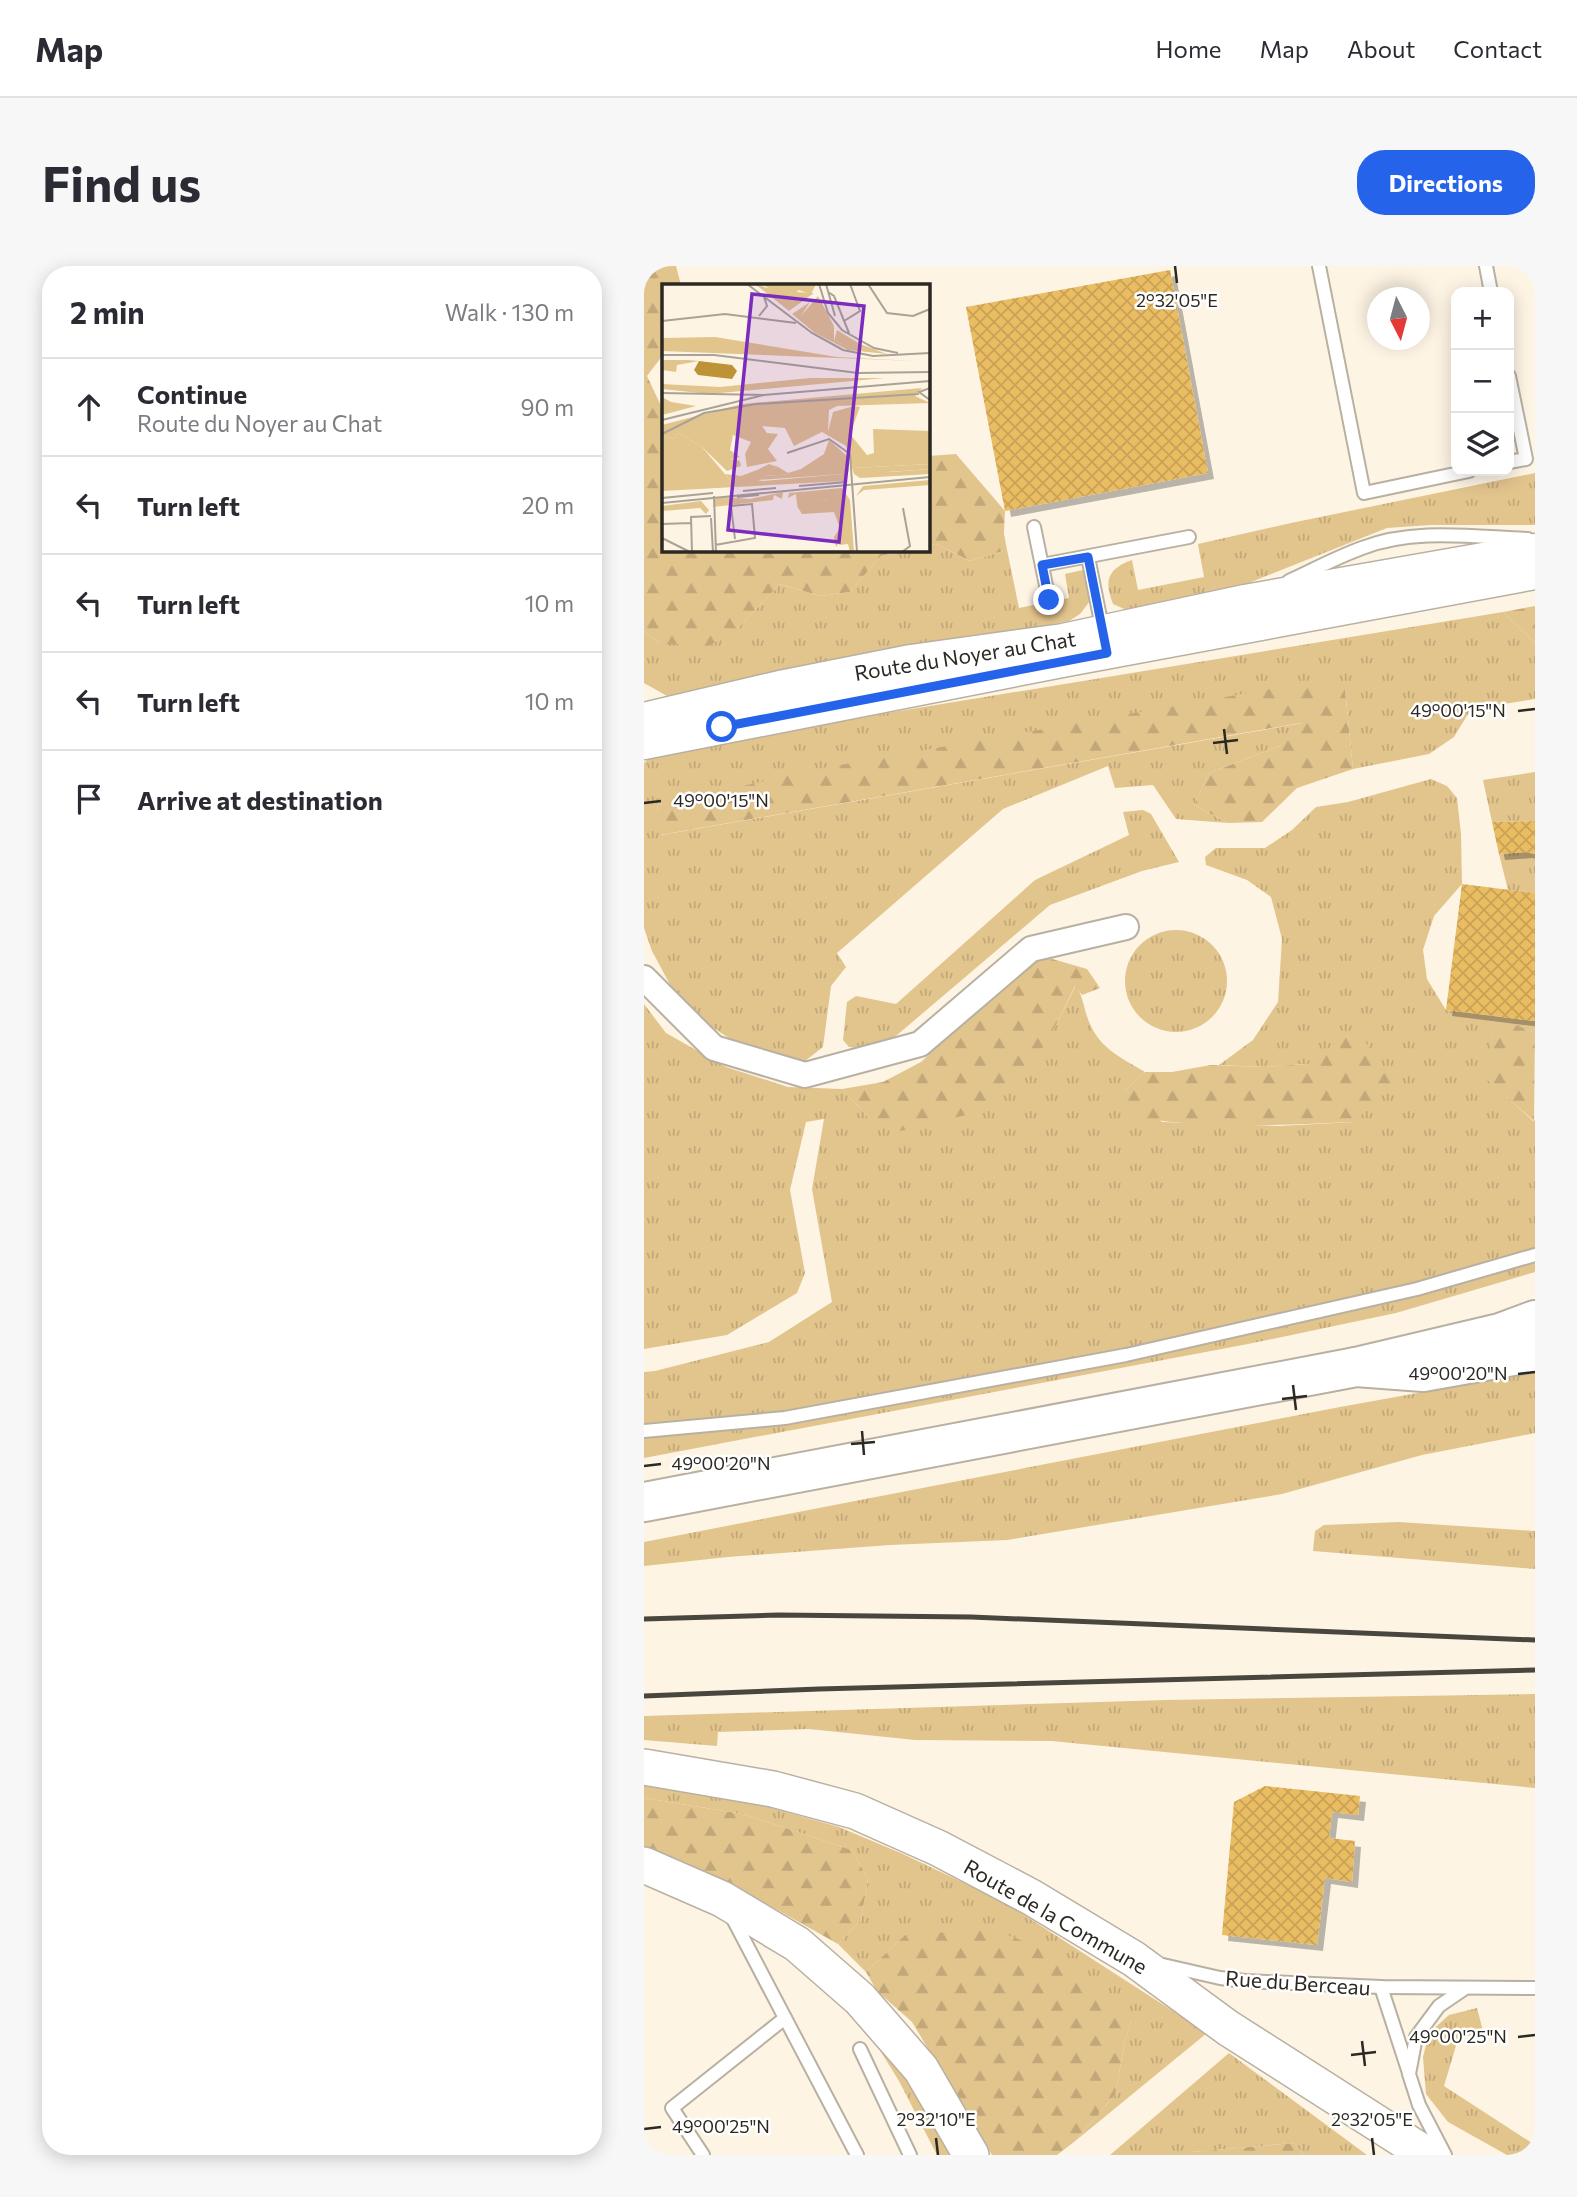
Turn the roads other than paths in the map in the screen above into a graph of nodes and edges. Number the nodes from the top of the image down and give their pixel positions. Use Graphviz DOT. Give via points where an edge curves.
graph roads {
  1 [pos="1319,266"];
  2 [pos="1486,266"];
  3 [pos="1491,287"];
  4 [pos="1514,400"];
  5 [pos="1514,461"];
  6 [pos="1451,475"];
  7 [pos="1034,527"];
  8 [pos="1189,537"];
  9 [pos="1535,539"];
  10 [pos="1535,550"];
  11 [pos="1088,557"];
  12 [pos="1042,565"];
  13 [pos="1535,573"];
  14 [pos="1049,600"];
  15 [pos="1245,601"];
  16 [pos="1105,642"];
  17 [pos="644,719"];
  18 [pos="644,743"];
  19 [pos="1126,927"];
  20 [pos="644,978"];
  21 [pos="1535,1255"];
  22 [pos="1535,1320"];
  23 [pos="1535,1352"];
  24 [pos="1356,1367"];
  25 [pos="644,1432"];
  26 [pos="644,1502"];
  27 [pos="644,1767"];
  28 [pos="644,1865"];
  29 [pos="722,1899"];
  30 [pos="1134,1959"];
  31 [pos="1381,1987"];
  32 [pos="1535,1988"];
  33 [pos="1464,1989"];
  34 [pos="785,2018"];
  35 [pos="860,2049"];
  36 [pos="1409,2074"];
  37 [pos="703,2155"];
  38 [pos="857,2155"];
  39 [pos="910,2155"];
  40 [pos="971,2155"];
  41 [pos="1427,2155"];
  42 [pos="1445,2155"];
  1 -- 6 [label="lane" via="1364,493"];
  2 -- 3 [label="lane"];
  4 -- 5 [label="lane" via="1526,459"];
  7 -- 12 [label="lane"];
  8 -- 11 [label="lane"];
  9 -- 15 [label="lane" via="1430,535 1395,540 1364,547"];
  10 -- 15 [label="street, Route du Noyer au Chat"];
  11 -- 12 [label="lane"];
  11 -- 16 [label="lane"];
  12 -- 14 [label="lane"];
  13 -- 16 [label="street, Route du Noyer au Chat"];
  15 -- 16 [label="street, Route du Noyer au Chat"];
  16 -- 17 [label="street, Route du Noyer au Chat" via="1063,640 911,661"];
  16 -- 18 [label="street, Route du Noyer au Chat"];
  19 -- 20 [label="street" via="1031,949 920,1044 804,1075 714,1048"];
  21 -- 25 [label="lane" via="1417,1289 1126,1355 785,1418"];
  22 -- 24 [label="main road" via="1500,1333"];
  23 -- 24 [label="main road" via="1423,1372"];
  24 -- 26 [label="main road"];
  27 -- 30 [label="main road, Route de la Commune" via="773,1789 855,1811 938,1848"];
  28 -- 29 [label="main road"];
  29 -- 34 [label="lane"];
  29 -- 40 [label="main road" via="797,1944 860,1999 921,2069"];
  30 -- 31 [label="lane, Rue du Berceau" via="1245,1981"];
  30 -- 41 [label="main road, Route de la Commune" via="1228,2028"];
  31 -- 33 [label="lane, Rue du Berceau"];
  31 -- 36 [label="lane"];
  32 -- 33 [label="lane, Rue du Berceau"];
  33 -- 36 [label="lane" via="1439,2006 1416,2037"];
  34 -- 37 [label="lane" via="672,2108"];
  34 -- 38 [label="lane"];
  35 -- 39 [label="lane"];
  36 -- 42 [label="lane"];
}
